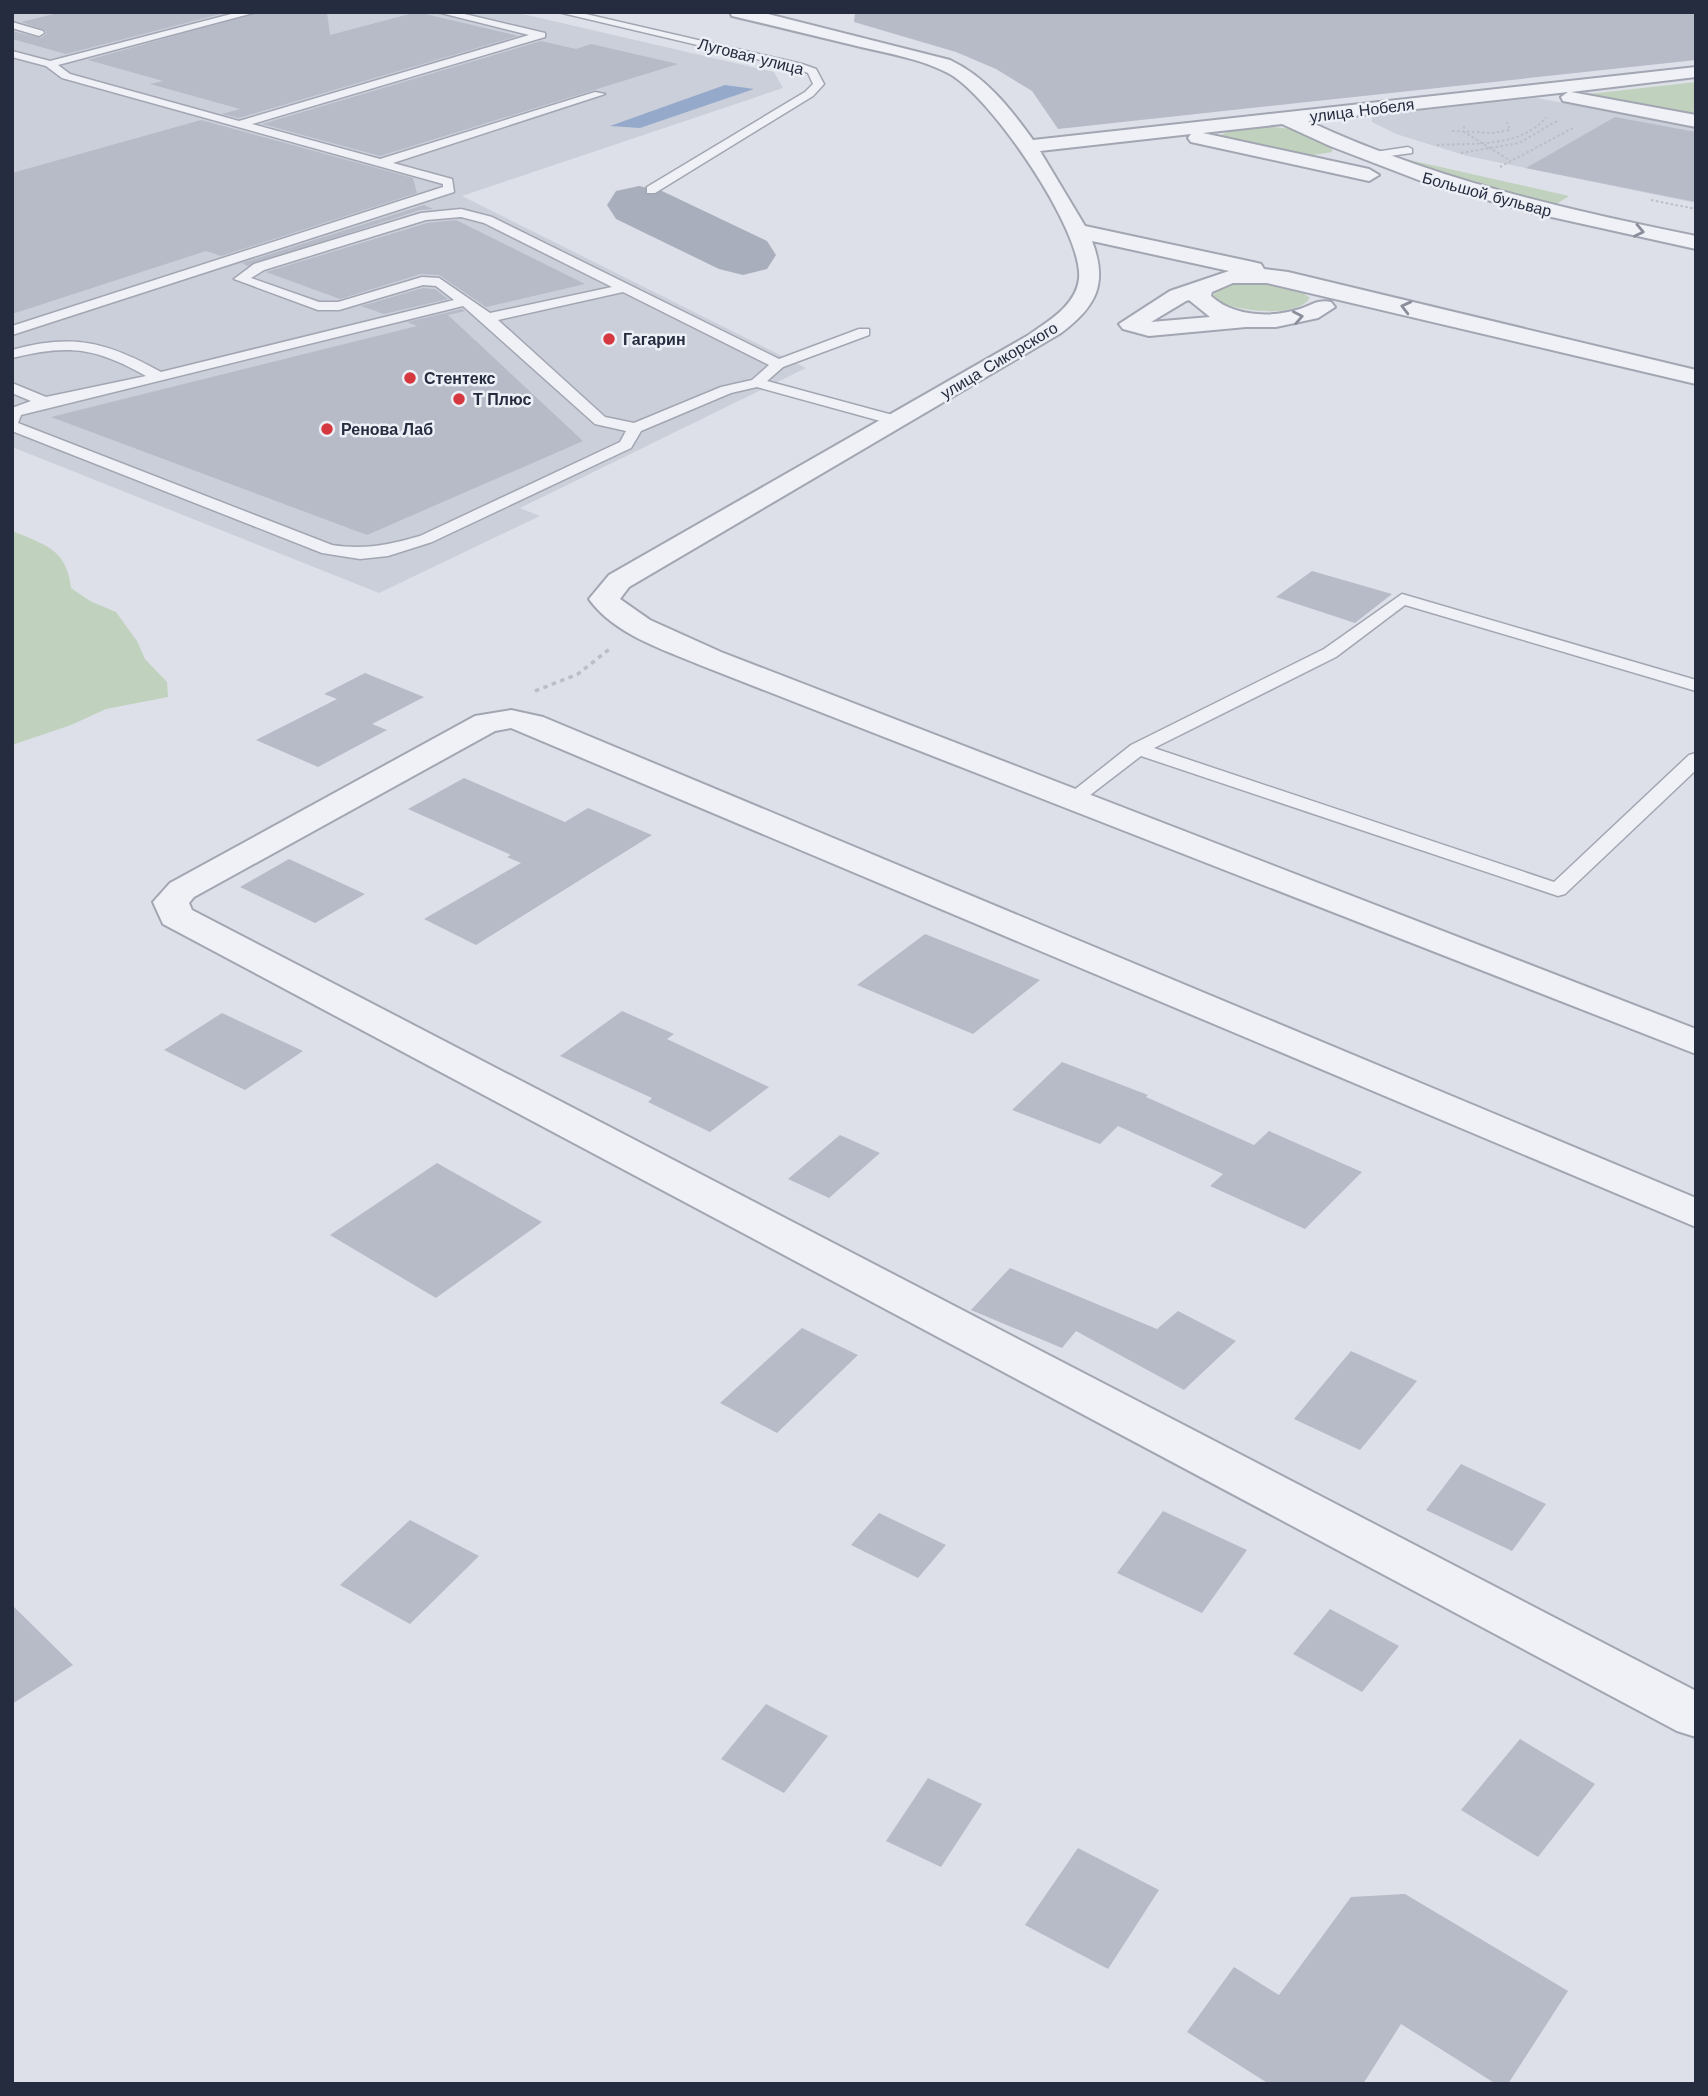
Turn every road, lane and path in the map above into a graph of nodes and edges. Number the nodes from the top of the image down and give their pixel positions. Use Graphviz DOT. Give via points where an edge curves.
graph roads {
  1 [pos="253,12"];
  2 [pos="442,12"];
  3 [pos="563,12"];
  4 [pos="738,12"];
  5 [pos="12,25"];
  6 [pos="39,33"];
  7 [pos="12,54"];
  8 [pos="50,64"];
  9 [pos="1696,72"];
  10 [pos="1531,90"];
  11 [pos="599,94"];
  12 [pos="1555,113"];
  13 [pos="1323,114"];
  14 [pos="1287,119"];
  15 [pos="1559,120"];
  16 [pos="1696,121"];
  17 [pos="1468,122"];
  18 [pos="1583,122"];
  19 [pos="240,124"];
  20 [pos="1515,129"];
  21 [pos="1526,130"];
  22 [pos="1180,131"];
  23 [pos="1501,132"];
  24 [pos="1513,136"];
  25 [pos="1211,142"];
  26 [pos="1482,144"];
  27 [pos="1417,148"];
  28 [pos="1348,149"];
  29 [pos="1490,149"];
  30 [pos="1030,152"];
  31 [pos="1454,154"];
  32 [pos="1374,159"];
  33 [pos="1302,160"];
  34 [pos="381,163"];
  35 [pos="665,164"];
  36 [pos="1507,170"];
  37 [pos="683,171"];
  38 [pos="651,190"];
  39 [pos="1497,200"];
  40 [pos="1078,230"];
  41 [pos="1696,243"];
  42 [pos="1168,251"];
  43 [pos="1288,279"];
  44 [pos="1205,287"];
  45 [pos="624,288"];
  46 [pos="466,301"];
  47 [pos="1323,307"];
  48 [pos="488,318"];
  49 [pos="1267,320"];
  50 [pos="12,331"];
  51 [pos="864,332"];
  52 [pos="12,354"];
  53 [pos="778,364"];
  54 [pos="159,377"];
  55 [pos="1696,377"];
  56 [pos="757,383"];
  57 [pos="12,387"];
  58 [pos="44,402"];
  59 [pos="12,420"];
  60 [pos="895,420"];
  61 [pos="12,426"];
  62 [pos="635,428"];
  63 [pos="635,625"];
  64 [pos="1696,686"];
  65 [pos="511,719"];
  66 [pos="1138,749"];
  67 [pos="1696,759"];
  68 [pos="1074,798"];
  69 [pos="1696,1043"];
  70 [pos="1696,1214"];
  71 [pos="1696,1716"];
  1 -- 8 [label="lane"];
  2 -- 19 [label="lane" via="541,35"];
  3 -- 37 [label="lane, Луговая улица" via="771,59 813,71 818,77 819,84 809,94"];
  4 -- 30 [label="street, улица Сикорского" via="947,66 981,89"];
  5 -- 6 [label="lane"];
  7 -- 8 [label="lane"];
  8 -- 19 [label="lane" via="66,76"];
  9 -- 10 [label="street, улица Нобеля"];
  10 -- 13 [label="street, улица Нобеля"];
  10 -- 16 [label="street"];
  11 -- 34 [label="lane"];
  12 -- 21 [label="path" via="1546,113 1543,124"];
  13 -- 14 [label="street, улица Нобеля"];
  13 -- 27 [label="street, Большой бульвар" via="1361,134"];
  14 -- 22 [label="street, улица Нобеля"];
  14 -- 28 [label="street, Большой бульвар"];
  15 -- 29 [label="path" via="1535,136"];
  17 -- 26 [label="path" via="1464,132"];
  18 -- 36 [label="path"];
  19 -- 34 [label="lane"];
  20 -- 21 [label="path"];
  21 -- 24 [label="path"];
  22 -- 25 [label="street"];
  22 -- 30 [label="street, улица Нобеля"];
  23 -- 24 [label="path"];
  24 -- 26 [label="path"];
  25 -- 30 [label="street"];
  25 -- 33 [label="street"];
  26 -- 27 [label="path"];
  26 -- 29 [label="path"];
  27 -- 32 [label="lane" via="1390,151"];
  27 -- 36 [label="street, Большой бульвар"];
  28 -- 32 [label="street, Большой бульвар"];
  28 -- 33 [label="street"];
  29 -- 31 [label="path"];
  29 -- 36 [label="path"];
  30 -- 40 [label="street, улица Сикорского"];
  32 -- 39 [label="street, Большой бульвар"];
  33 -- 39 [label="street"];
  34 -- 50 [label="lane" via="448,182 450,189"];
  35 -- 37 [label="lane"];
  37 -- 38 [label="lane, Луговая улица"];
  39 -- 41 [label="street, Большой бульвар, one-way"];
  40 -- 42 [label="street"];
  40 -- 60 [label="street, улица Сикорского" via="1090,276 1083,301 1066,320"];
  42 -- 43 [label="street"];
  42 -- 44 [label="street" via="1209,267 1211,275"];
  43 -- 44 [label="street" via="1242,276"];
  55 -- 43 [label="street, one-way"];
  44 -- 49 [label="street" via="1199,296 1205,305"];
  44 -- 49 [label="street" via="1178,296 1131,324 1149,329"];
  45 -- 46 [label="lane" via="488,220 461,213 425,216 259,267 241,279 318,306 339,306 422,281 439,282"];
  45 -- 48 [label="lane"];
  45 -- 53 [label="lane"];
  46 -- 48 [label="lane"];
  46 -- 54 [label="lane"];
  49 -- 47 [label="street, one-way" via="1309,315"];
  48 -- 62 [label="lane" via="600,421"];
  51 -- 53 [label="lane"];
  52 -- 54 [label="lane" via="61,342 98,346"];
  53 -- 56 [label="lane"];
  54 -- 58 [label="lane"];
  56 -- 60 [label="lane"];
  56 -- 62 [label="lane" via="726,390"];
  57 -- 58 [label="lane"];
  58 -- 59 [label="lane" via="14,412"];
  60 -- 63 [label="street, улица Сикорского" via="619,581 604,599 607,607"];
  61 -- 62 [label="lane" via="328,549 360,554 426,539 626,445"];
  63 -- 65 [label="path" via="578,674 535,691"];
  63 -- 68 [label="street"];
  64 -- 66 [label="lane" via="1402,599 1330,653"];
  65 -- 70 [label="street"];
  65 -- 71 [label="street" via="486,723 182,890 171,902 176,915"];
  66 -- 67 [label="lane" via="1558,890"];
  66 -- 68 [label="lane"];
  68 -- 69 [label="street"];
}
